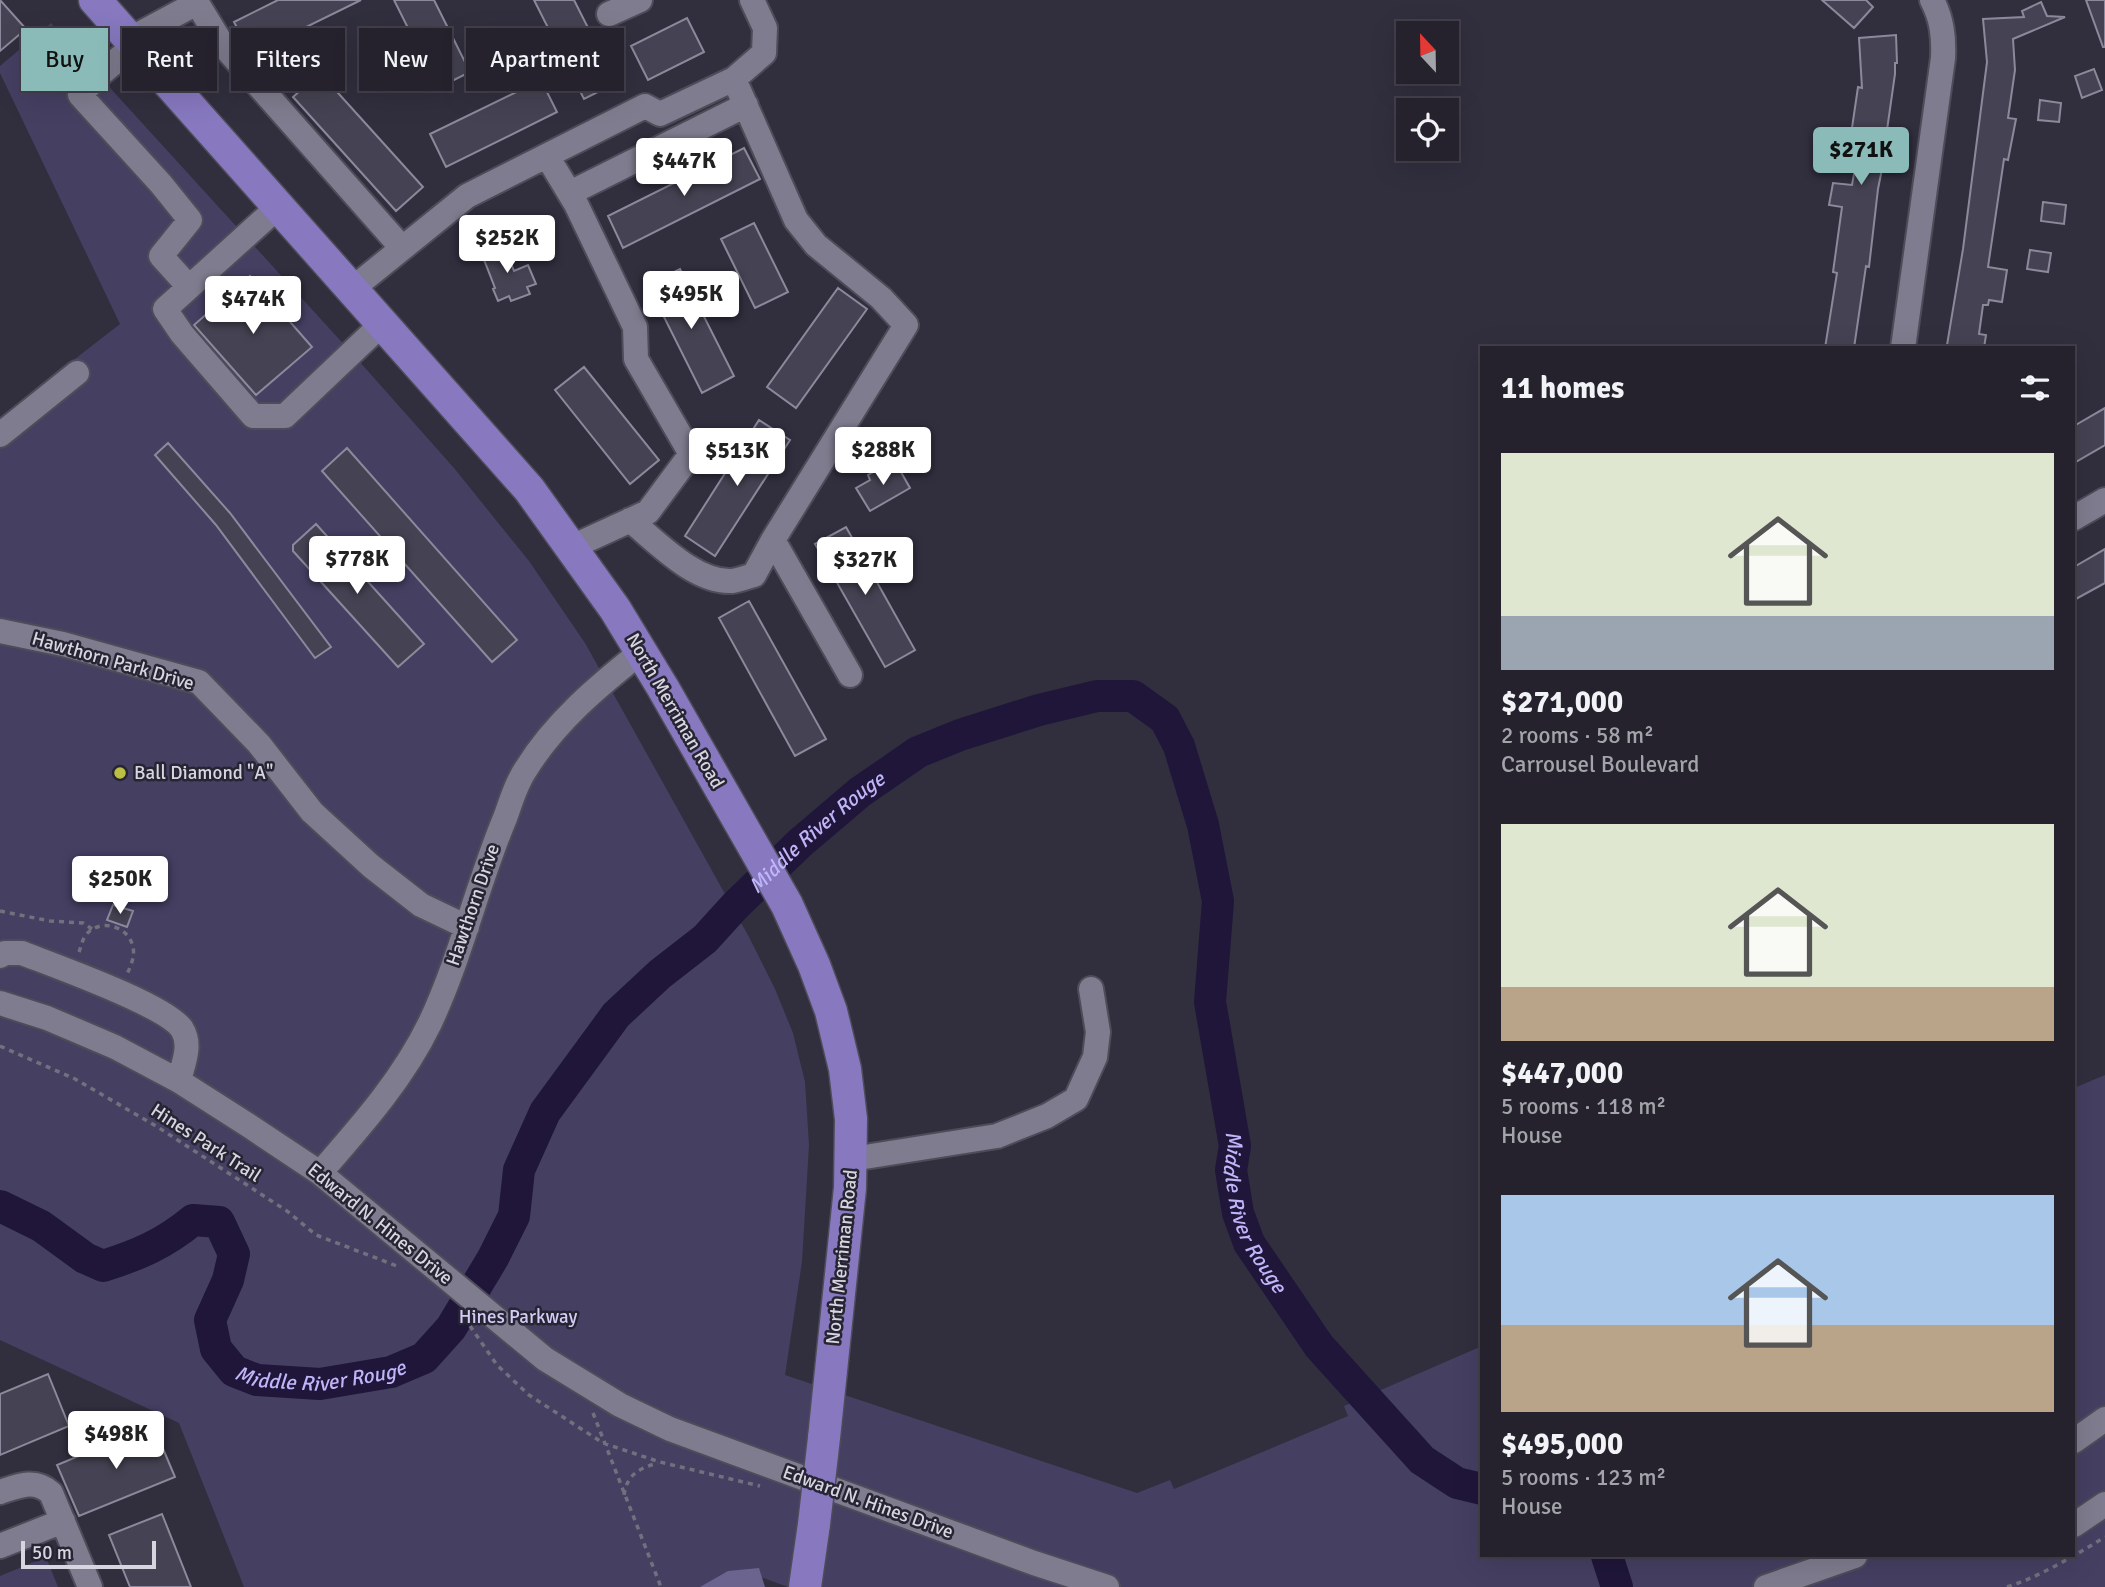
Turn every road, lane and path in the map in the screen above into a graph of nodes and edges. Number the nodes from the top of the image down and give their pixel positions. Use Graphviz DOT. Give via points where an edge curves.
graph roads {
  1 [pos="640,0"];
  2 [pos="752,0"];
  3 [pos="200,1"];
  4 [pos="1937,1"];
  5 [pos="100,2"];
  6 [pos="609,14"];
  7 [pos="156,28"];
  8 [pos="122,29"];
  9 [pos="122,53"];
  10 [pos="734,79"];
  11 [pos="177,91"];
  12 [pos="746,105"];
  13 [pos="547,156"];
  14 [pos="570,193"];
  15 [pos="279,206"];
  16 [pos="402,247"];
  17 [pos="189,287"];
  18 [pos="352,289"];
  19 [pos="383,323"];
  20 [pos="1903,346"];
  21 [pos="77,373"];
  22 [pos="0,435"];
  23 [pos="2105,500"];
  24 [pos="2075,517"];
  25 [pos="629,520"];
  26 [pos="773,540"];
  27 [pos="572,547"];
  28 [pos="0,631"];
  29 [pos="641,652"];
  30 [pos="850,675"];
  31 [pos="0,911"];
  32 [pos="467,927"];
  33 [pos="92,929"];
  34 [pos="0,956"];
  35 [pos="76,958"];
  36 [pos="127,976"];
  37 [pos="1091,989"];
  38 [pos="0,1003"];
  39 [pos="0,1046"];
  40 [pos="179,1081"];
  41 [pos="852,1158"];
  42 [pos="320,1173"];
  43 [pos="406,1258"];
  44 [pos="584,1385"];
  45 [pos="2105,1419"];
  46 [pos="2075,1440"];
  47 [pos="660,1462"];
  48 [pos="0,1492"];
  49 [pos="624,1495"];
  50 [pos="2105,1504"];
  51 [pos="62,1521"];
  52 [pos="2075,1524"];
  53 [pos="2105,1537"];
  54 [pos="0,1546"];
  55 [pos="2075,1556"];
  56 [pos="1852,1557"];
  57 [pos="2072,1557"];
  58 [pos="90,1587"];
  59 [pos="662,1587"];
  60 [pos="805,1587"];
  61 [pos="1107,1587"];
  62 [pos="1766,1587"];
  63 [pos="2007,1587"];
  1 -- 6 [label="street"];
  2 -- 10 [label="street" via="765,28 764,53"];
  3 -- 7 [label="street"];
  3 -- 16 [label="street" via="222,44"];
  4 -- 20 [label="street" via="1944,58"];
  5 -- 8 [label="main road, North Merriman Road"];
  9 -- 17 [label="street" via="80,95 190,220 161,256"];
  10 -- 12 [label="street"];
  10 -- 13 [label="street" via="660,114 645,106"];
  11 -- 15 [label="main road, North Merriman Road"];
  12 -- 14 [label="street"];
  12 -- 26 [label="street" via="796,220 816,245 881,298 906,325"];
  13 -- 14 [label="street"];
  13 -- 16 [label="street" via="467,196"];
  14 -- 25 [label="street" via="635,327 635,359 691,454 648,512"];
  15 -- 17 [label="street"];
  15 -- 18 [label="main road, North Merriman Road"];
  16 -- 18 [label="street"];
  17 -- 19 [label="street" via="165,309 253,416 285,416"];
  18 -- 19 [label="main road, North Merriman Road"];
  19 -- 27 [label="main road, North Merriman Road" via="529,489"];
  21 -- 22 [label="street"];
  23 -- 24 [label="street"];
  25 -- 26 [label="street" via="690,568 707,577 732,581 754,575"];
  25 -- 27 [label="street"];
  26 -- 30 [label="street"];
  27 -- 29 [label="main road, North Merriman Road"];
  28 -- 32 [label="street, Hawthorn Park Drive" via="199,682 259,744 312,812 371,866 421,905"];
  29 -- 32 [label="street, Hawthorn Drive" via="574,709 524,771"];
  29 -- 41 [label="main road, North Merriman Road" via="787,905 814,965 845,1069"];
  31 -- 33 [label="path" via="83,923"];
  32 -- 42 [label="street, Hawthorn Drive" via="429,1023 393,1086"];
  33 -- 35 [label="path"];
  33 -- 36 [label="path" via="117,927 128,933 134,948"];
  34 -- 40 [label="street" via="22,953 159,1010 182,1029 188,1046"];
  37 -- 41 [label="street" via="1098,1032 1095,1057 1076,1099 997,1136"];
  38 -- 40 [label="street, Edward N. Hines Drive" via="103,1042"];
  39 -- 43 [label="path, Hines Park Trail" via="75,1079 156,1126 287,1211 316,1235"];
  40 -- 42 [label="street, Edward N. Hines Drive"];
  41 -- 60 [label="main road, North Merriman Road, bridge"];
  42 -- 43 [label="street, Edward N. Hines Drive"];
  43 -- 44 [label="street, Edward N. Hines Drive" via="475,1301"];
  44 -- 49 [label="path"];
  44 -- 61 [label="street, Edward N. Hines Drive" via="670,1429"];
  45 -- 46 [label="street"];
  47 -- 49 [label="path" via="632,1474"];
  48 -- 51 [label="street" via="40,1485 51,1493"];
  49 -- 59 [label="path"];
  50 -- 52 [label="street"];
  51 -- 54 [label="street"];
  51 -- 58 [label="street"];
  53 -- 55 [label="path"];
  56 -- 62 [label="street"];
  57 -- 63 [label="path"];
}
